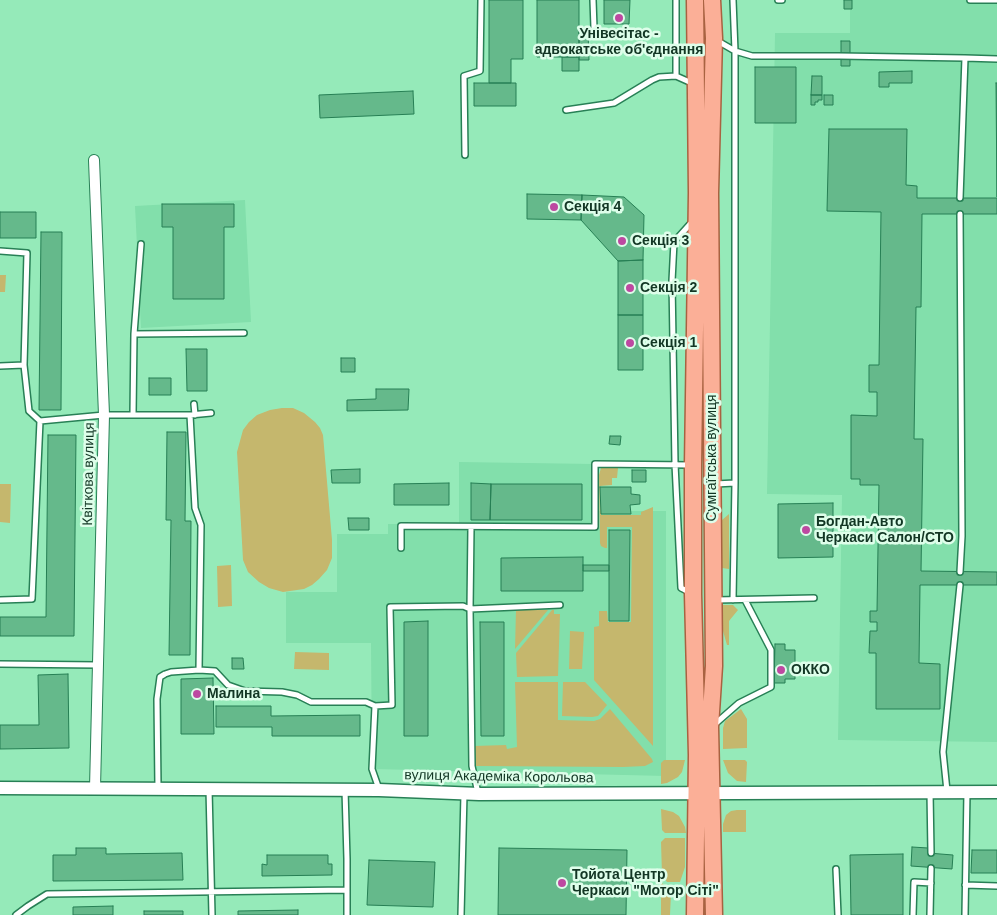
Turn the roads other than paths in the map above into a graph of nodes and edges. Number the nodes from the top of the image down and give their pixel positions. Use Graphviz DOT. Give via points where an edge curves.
graph roads {
  1 [pos="481,0"];
  2 [pos="593,0"];
  3 [pos="676,0"];
  4 [pos="695,0"];
  5 [pos="712,0"];
  6 [pos="733,0"];
  7 [pos="970,0"];
  8 [pos="997,0"];
  9 [pos="594,28"];
  10 [pos="714,38"];
  11 [pos="735,51"];
  12 [pos="965,58"];
  13 [pos="997,58"];
  14 [pos="676,76"];
  15 [pos="695,85"];
  16 [pos="566,110"];
  17 [pos="703,151"];
  18 [pos="465,155"];
  19 [pos="94,160"];
  20 [pos="960,198"];
  21 [pos="960,214"];
  22 [pos="697,218"];
  23 [pos="141,244"];
  24 [pos="0,251"];
  25 [pos="244,333"];
  26 [pos="134,334"];
  27 [pos="24,365"];
  28 [pos="0,366"];
  29 [pos="194,404"];
  30 [pos="211,413"];
  31 [pos="104,415"];
  32 [pos="133,415"];
  33 [pos="193,415"];
  34 [pos="40,421"];
  35 [pos="676,464"];
  36 [pos="693,465"];
  37 [pos="735,483"];
  38 [pos="712,484"];
  39 [pos="471,527"];
  40 [pos="401,548"];
  41 [pos="960,572"];
  42 [pos="960,585"];
  43 [pos="694,594"];
  44 [pos="814,598"];
  45 [pos="0,600"];
  46 [pos="713,600"];
  47 [pos="733,600"];
  48 [pos="746,600"];
  49 [pos="560,605"];
  50 [pos="470,609"];
  51 [pos="0,664"];
  52 [pos="99,665"];
  53 [pos="199,670"];
  54 [pos="375,706"];
  55 [pos="710,727"];
  56 [pos="0,788"];
  57 [pos="95,788"];
  58 [pos="158,789"];
  59 [pos="209,789"];
  60 [pos="345,789"];
  61 [pos="379,790"];
  62 [pos="930,792"];
  63 [pos="948,792"];
  64 [pos="967,792"];
  65 [pos="997,792"];
  66 [pos="464,793"];
  67 [pos="704,793"];
  68 [pos="479,794"];
  69 [pos="931,854"];
  70 [pos="931,868"];
  71 [pos="836,869"];
  72 [pos="931,883"];
  73 [pos="965,885"];
  74 [pos="997,886"];
  75 [pos="347,890"];
  76 [pos="212,892"];
  77 [pos="16,915"];
  78 [pos="212,915"];
  79 [pos="347,915"];
  80 [pos="461,915"];
  81 [pos="695,915"];
  82 [pos="714,915"];
  83 [pos="838,915"];
  84 [pos="913,915"];
  85 [pos="930,915"];
  86 [pos="965,915"];
  1 -- 18 [label="lane" via="480,71 464,76"];
  2 -- 9 [label="lane"];
  3 -- 14 [label="lane"];
  4 -- 15 [label="main road, Сумгаїтська вулиця"];
  5 -- 10 [label="main road, Сумгаїтська вулиця"];
  6 -- 11 [label="lane"];
  7 -- 8 [label="lane"];
  10 -- 11 [label="lane"];
  10 -- 17 [label="main road, Сумгаїтська вулиця"];
  11 -- 12 [label="lane" via="752,56"];
  11 -- 37 [label="lane"];
  12 -- 13 [label="lane"];
  12 -- 20 [label="lane"];
  14 -- 15 [label="lane"];
  14 -- 16 [label="lane" via="652,80 614,103"];
  15 -- 17 [label="main road, Сумгаїтська вулиця"];
  17 -- 22 [label="main road, Сумгаїтська вулиця"];
  17 -- 38 [label="main road, Сумгаїтська вулиця"];
  19 -- 31 [label="street, Квіткова вулиця"];
  21 -- 41 [label="lane"];
  22 -- 35 [label="lane" via="674,242"];
  22 -- 36 [label="main road, Сумгаїтська вулиця"];
  23 -- 26 [label="lane"];
  24 -- 27 [label="lane" via="26,253"];
  25 -- 26 [label="lane"];
  26 -- 32 [label="lane"];
  27 -- 28 [label="lane"];
  27 -- 34 [label="lane" via="28,412"];
  29 -- 33 [label="lane"];
  30 -- 33 [label="lane"];
  31 -- 32 [label="lane"];
  31 -- 34 [label="lane"];
  31 -- 52 [label="street, Квіткова вулиця"];
  32 -- 33 [label="lane"];
  33 -- 53 [label="lane" via="195,508 201,525"];
  34 -- 45 [label="lane" via="32,599"];
  35 -- 36 [label="lane"];
  35 -- 39 [label="lane" via="595,464 595,527"];
  35 -- 43 [label="lane" via="681,588"];
  36 -- 43 [label="main road, Сумгаїтська вулиця"];
  37 -- 38 [label="lane"];
  37 -- 47 [label="lane"];
  38 -- 46 [label="main road, Сумгаїтська вулиця"];
  39 -- 40 [label="lane" via="401,526"];
  39 -- 50 [label="lane"];
  42 -- 63 [label="lane" via="943,752"];
  43 -- 67 [label="main road, Сумгаїтська вулиця" via="697,755"];
  44 -- 48 [label="lane"];
  46 -- 47 [label="lane"];
  46 -- 55 [label="main road, Сумгаїтська вулиця" via="714,666"];
  47 -- 48 [label="lane"];
  48 -- 55 [label="lane" via="771,650 771,687 740,704"];
  49 -- 50 [label="lane"];
  50 -- 54 [label="lane" via="463,606 390,607 392,705"];
  50 -- 68 [label="lane" via="472,766"];
  51 -- 52 [label="lane"];
  52 -- 57 [label="street, Квіткова вулиця"];
  53 -- 54 [label="lane" via="215,671 228,685 245,691 282,692 311,702 366,702"];
  53 -- 58 [label="lane" via="171,672 160,678 157,699"];
  54 -- 61 [label="lane" via="372,769"];
  55 -- 67 [label="main road, Сумгаїтська вулиця"];
  56 -- 57 [label="street, вулиця Академіка Корольова"];
  57 -- 58 [label="street, вулиця Академіка Корольова"];
  58 -- 59 [label="street, вулиця Академіка Корольова"];
  59 -- 60 [label="street, вулиця Академіка Корольова"];
  59 -- 76 [label="lane"];
  60 -- 61 [label="street, вулиця Академіка Корольова"];
  60 -- 75 [label="lane"];
  61 -- 66 [label="street, вулиця Академіка Корольова"];
  62 -- 63 [label="street, вулиця Академіка Корольова"];
  62 -- 67 [label="street, вулиця Академіка Корольова"];
  62 -- 69 [label="lane"];
  63 -- 64 [label="street, вулиця Академіка Корольова"];
  64 -- 65 [label="street, вулиця Академіка Корольова"];
  64 -- 73 [label="lane"];
  66 -- 68 [label="street, вулиця Академіка Корольова"];
  66 -- 80 [label="lane"];
  67 -- 68 [label="street, вулиця Академіка Корольова"];
  67 -- 81 [label="main road, Сумгаїтська вулиця"];
  67 -- 82 [label="main road, Сумгаїтська вулиця"];
  70 -- 72 [label="lane"];
  71 -- 83 [label="lane"];
  72 -- 84 [label="lane" via="914,882"];
  72 -- 85 [label="lane"];
  73 -- 74 [label="lane"];
  73 -- 86 [label="lane"];
  75 -- 76 [label="lane"];
  75 -- 79 [label="lane"];
  76 -- 77 [label="lane" via="47,894"];
  76 -- 78 [label="lane"];
}
